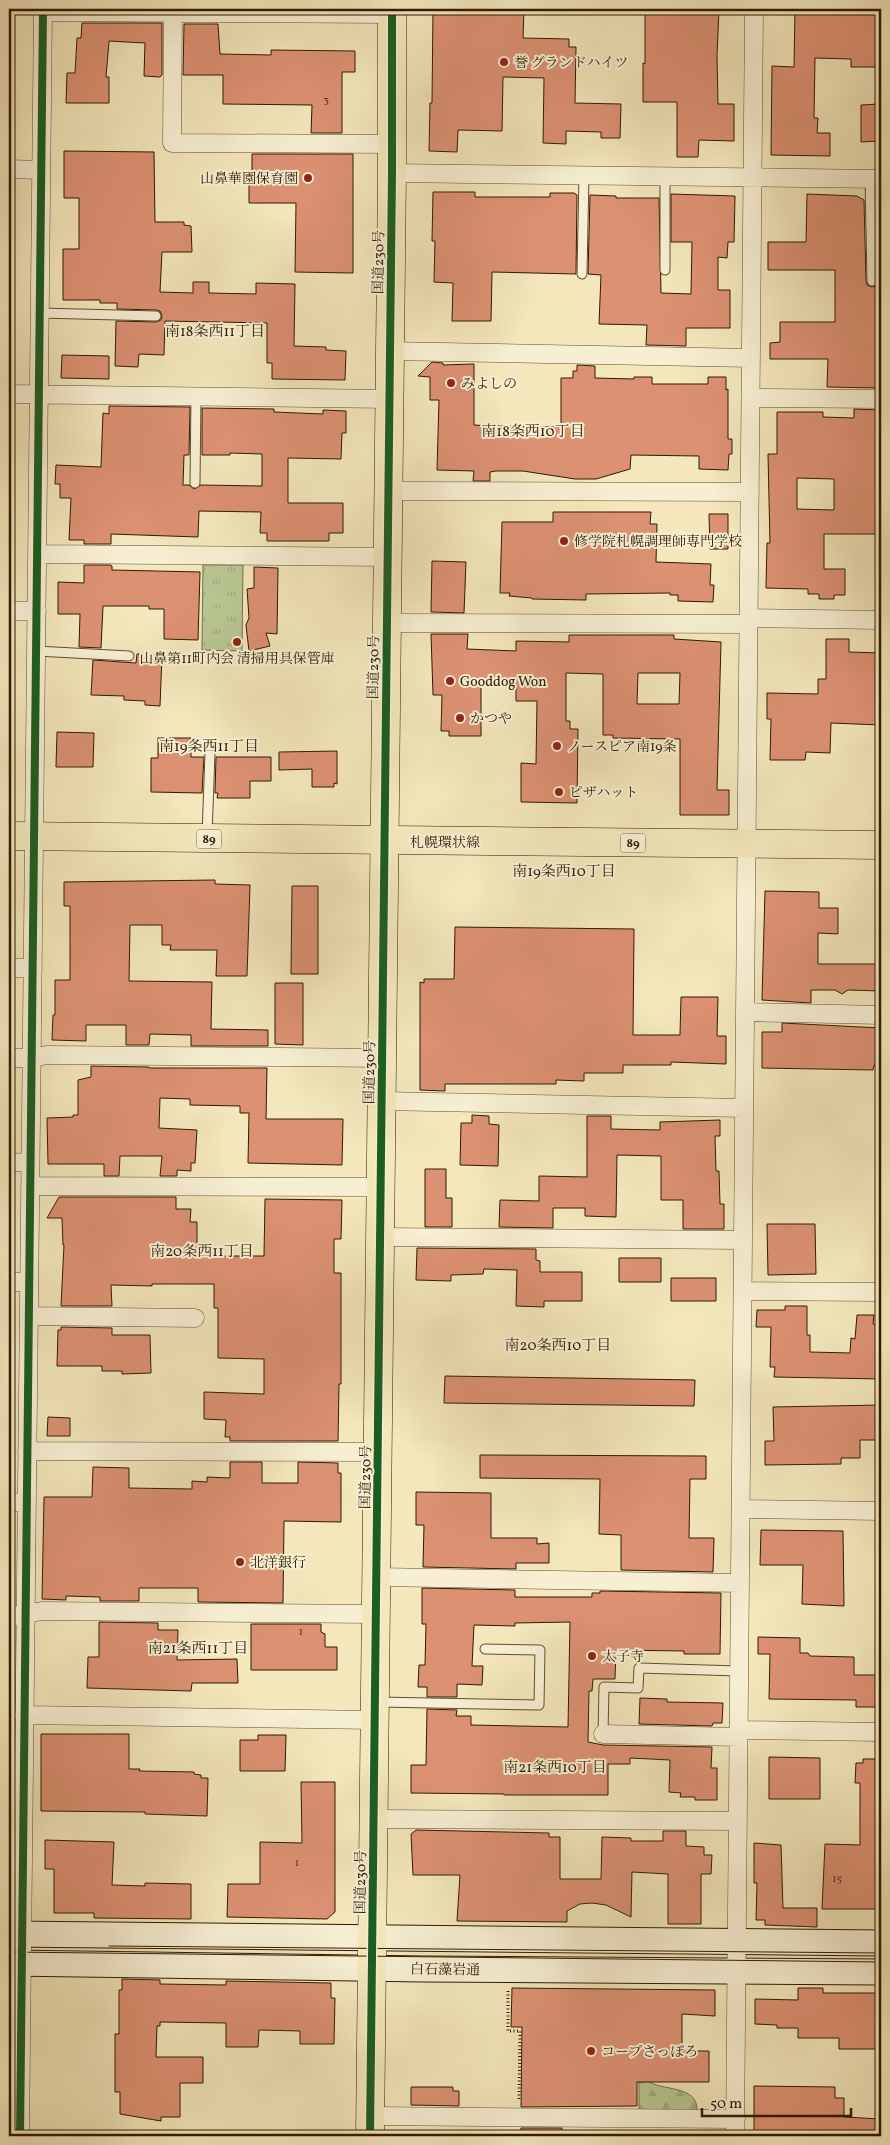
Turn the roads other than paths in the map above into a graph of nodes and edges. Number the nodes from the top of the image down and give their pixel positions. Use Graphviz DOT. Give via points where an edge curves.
graph roads {
  1 [pos="754,9"];
  2 [pos="43,10"];
  3 [pos="172,11"];
  4 [pos="392,12"];
  5 [pos="392,144"];
  6 [pos="9,169"];
  7 [pos="41,170"];
  8 [pos="392,174"];
  9 [pos="584,175"];
  10 [pos="665,176"];
  11 [pos="753,177"];
  12 [pos="876,178"];
  13 [pos="665,270"];
  14 [pos="582,274"];
  15 [pos="872,281"];
  16 [pos="40,314"];
  17 [pos="156,316"];
  18 [pos="389,350"];
  19 [pos="751,358"];
  20 [pos="9,394"];
  21 [pos="39,394"];
  22 [pos="196,397"];
  23 [pos="751,398"];
  24 [pos="388,399"];
  25 [pos="881,399"];
  26 [pos="195,483"];
  27 [pos="388,491"];
  28 [pos="750,492"];
  29 [pos="38,554"];
  30 [pos="387,557"];
  31 [pos="9,611"];
  32 [pos="37,611"];
  33 [pos="881,620"];
  34 [pos="749,621"];
  35 [pos="386,623"];
  36 [pos="36,651"];
  37 [pos="129,656"];
  38 [pos="210,753"];
  39 [pos="22,836"];
  40 [pos="207,839"];
  41 [pos="384,841"];
  42 [pos="747,844"];
  43 [pos="881,845"];
  44 [pos="9,968"];
  45 [pos="33,968"];
  46 [pos="745,1012"];
  47 [pos="881,1015"];
  48 [pos="9,1058"];
  49 [pos="32,1058"];
  50 [pos="382,1058"];
  51 [pos="382,1100"];
  52 [pos="744,1108"];
  53 [pos="9,1162"];
  54 [pos="30,1162"];
  55 [pos="30,1186"];
  56 [pos="381,1187"];
  57 [pos="380,1237"];
  58 [pos="743,1240"];
  59 [pos="9,1282"];
  60 [pos="29,1282"];
  61 [pos="743,1291"];
  62 [pos="881,1292"];
  63 [pos="29,1316"];
  64 [pos="195,1318"];
  65 [pos="27,1451"];
  66 [pos="378,1452"];
  67 [pos="9,1502"];
  68 [pos="26,1503"];
  69 [pos="741,1509"];
  70 [pos="881,1511"];
  71 [pos="376,1577"];
  72 [pos="740,1582"];
  73 [pos="376,1614"];
  74 [pos="17,1615"];
  75 [pos="485,1649"];
  76 [pos="739,1671"];
  77 [pos="375,1711"];
  78 [pos="24,1715"];
  79 [pos="881,1732"];
  80 [pos="603,1734"];
  81 [pos="739,1734"];
  82 [pos="16,1750"];
  83 [pos="374,1819"];
  84 [pos="738,1821"];
  85 [pos="15,1934"];
  86 [pos="372,1938"];
  87 [pos="737,1941"];
  88 [pos="881,1943"];
  89 [pos="15,1963"];
  90 [pos="371,1968"];
  91 [pos="736,1971"];
  92 [pos="881,1972"];
  93 [pos="736,2119"];
  94 [pos="370,2126"];
  95 [pos="20,2136"];
  96 [pos="736,2136"];
  1 -- 11 [label="street"];
  2 -- 3 [label="street"];
  2 -- 7 [label="street"];
  3 -- 4 [label="street"];
  3 -- 5 [label="street" via="172,143"];
  4 -- 5 [label="main road, 国道230号"];
  5 -- 8 [label="main road, 国道230号"];
  6 -- 7 [label="street"];
  7 -- 16 [label="street"];
  8 -- 9 [label="street"];
  8 -- 18 [label="main road, 国道230号"];
  9 -- 10 [label="street"];
  9 -- 14 [label="lane"];
  10 -- 11 [label="street"];
  10 -- 13 [label="lane"];
  11 -- 12 [label="street"];
  11 -- 19 [label="street"];
  12 -- 15 [label="lane"];
  16 -- 17 [label="lane"];
  16 -- 21 [label="street"];
  18 -- 19 [label="street"];
  18 -- 24 [label="main road, 国道230号"];
  19 -- 23 [label="street"];
  20 -- 21 [label="street"];
  21 -- 22 [label="street"];
  21 -- 29 [label="street"];
  22 -- 24 [label="street"];
  22 -- 26 [label="lane"];
  23 -- 25 [label="street"];
  23 -- 28 [label="street"];
  24 -- 27 [label="main road, 国道230号"];
  27 -- 28 [label="street"];
  27 -- 30 [label="main road, 国道230号"];
  28 -- 34 [label="street"];
  29 -- 30 [label="street"];
  29 -- 32 [label="street"];
  30 -- 35 [label="main road, 国道230号"];
  31 -- 32 [label="street"];
  32 -- 36 [label="street"];
  33 -- 34 [label="street"];
  34 -- 35 [label="street"];
  34 -- 42 [label="street"];
  35 -- 41 [label="main road, 国道230号"];
  36 -- 37 [label="lane"];
  36 -- 39 [label="street"];
  38 -- 40 [label="lane"];
  39 -- 40 [label="main road, 札幌環状線 / 89"];
  39 -- 45 [label="street"];
  40 -- 41 [label="main road, 札幌環状線 / 89"];
  41 -- 42 [label="main road, 札幌環状線 / 89"];
  41 -- 50 [label="main road, 国道230号"];
  42 -- 43 [label="main road, 札幌環状線 / 89"];
  42 -- 46 [label="street"];
  44 -- 45 [label="street"];
  45 -- 49 [label="street"];
  46 -- 47 [label="street"];
  46 -- 52 [label="street"];
  48 -- 49 [label="street"];
  49 -- 50 [label="street" via="47,1055"];
  49 -- 54 [label="street"];
  50 -- 51 [label="main road, 国道230号"];
  51 -- 52 [label="street"];
  51 -- 56 [label="main road, 国道230号"];
  52 -- 58 [label="street"];
  53 -- 54 [label="street"];
  54 -- 55 [label="street"];
  55 -- 56 [label="street"];
  55 -- 60 [label="street"];
  56 -- 57 [label="main road, 国道230号"];
  57 -- 58 [label="street"];
  57 -- 66 [label="main road, 国道230号"];
  58 -- 61 [label="street"];
  59 -- 60 [label="street"];
  60 -- 63 [label="street"];
  61 -- 62 [label="street"];
  61 -- 69 [label="street"];
  63 -- 64 [label="street"];
  63 -- 65 [label="street"];
  65 -- 66 [label="street"];
  65 -- 68 [label="street"];
  66 -- 71 [label="main road, 国道230号"];
  67 -- 68 [label="street"];
  68 -- 74 [label="street"];
  69 -- 70 [label="street"];
  69 -- 72 [label="street"];
  71 -- 72 [label="street"];
  71 -- 73 [label="main road, 国道230号"];
  72 -- 76 [label="street"];
  73 -- 74 [label="street" via="52,1611"];
  73 -- 77 [label="main road, 国道230号"];
  74 -- 78 [label="street"];
  75 -- 77 [label="lane" via="540,1650 539,1705"];
  76 -- 80 [label="lane" via="639,1668 638,1688 604,1687"];
  76 -- 81 [label="street"];
  77 -- 78 [label="street"];
  77 -- 83 [label="main road, 国道230号"];
  78 -- 82 [label="street"];
  79 -- 81 [label="street"];
  80 -- 81 [label="street"];
  81 -- 84 [label="street"];
  82 -- 85 [label="street"];
  83 -- 84 [label="street"];
  83 -- 86 [label="main road, 国道230号"];
  84 -- 87 [label="street"];
  85 -- 86 [label="main road"];
  85 -- 89 [label="street"];
  86 -- 87 [label="main road"];
  86 -- 90 [label="main road, 国道230号"];
  87 -- 88 [label="main road"];
  87 -- 91 [label="street"];
  89 -- 90 [label="main road, 白石藻岩通"];
  89 -- 95 [label="street"];
  90 -- 91 [label="main road, 白石藻岩通"];
  90 -- 94 [label="main road, 国道230号"];
  91 -- 92 [label="main road, 白石藻岩通"];
  91 -- 93 [label="street"];
  93 -- 94 [label="street" via="519,2117"];
  93 -- 96 [label="street"];
}
